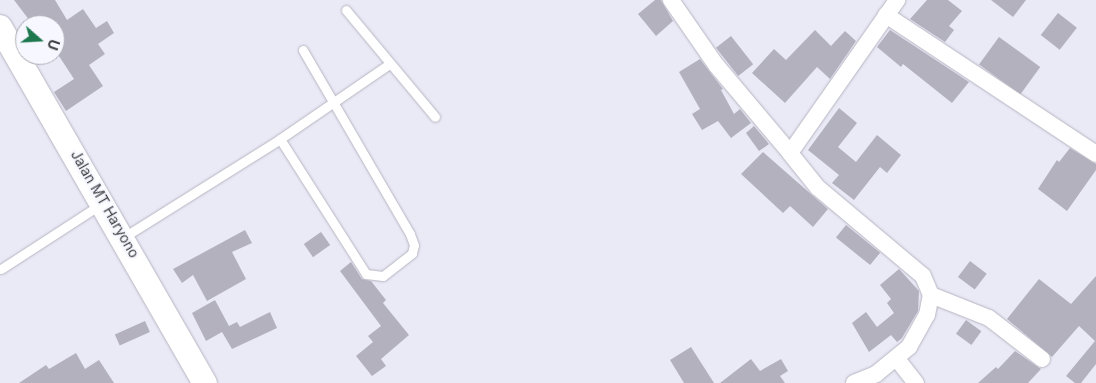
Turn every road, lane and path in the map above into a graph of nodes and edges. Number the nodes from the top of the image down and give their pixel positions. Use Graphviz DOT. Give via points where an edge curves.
graph roads {
  1 [pos="671,0"];
  2 [pos="897,0"];
  3 [pos="346,10"];
  4 [pos="886,15"];
  5 [pos="0,27"];
  6 [pos="303,50"];
  7 [pos="389,64"];
  8 [pos="336,102"];
  9 [pos="435,117"];
  10 [pos="280,139"];
  11 [pos="790,153"];
  12 [pos="1096,154"];
  13 [pos="103,202"];
  14 [pos="124,237"];
  15 [pos="1,269"];
  16 [pos="931,295"];
  17 [pos="1042,359"];
  18 [pos="897,360"];
  19 [pos="205,383"];
  20 [pos="854,383"];
  21 [pos="916,383"];
  1 -- 11 [label="street" via="716,65"];
  2 -- 4 [label="street"];
  3 -- 7 [label="lane"];
  4 -- 11 [label="street"];
  4 -- 12 [label="street"];
  5 -- 13 [label="main road, Jalan MT Haryono"];
  6 -- 8 [label="lane"];
  7 -- 8 [label="lane"];
  7 -- 9 [label="lane"];
  8 -- 10 [label="lane"];
  8 -- 10 [label="lane" via="413,240 412,253 383,276 366,274"];
  10 -- 14 [label="lane"];
  11 -- 16 [label="street" via="818,188 922,276"];
  13 -- 14 [label="main road, Jalan MT Haryono"];
  13 -- 15 [label="lane"];
  14 -- 19 [label="main road, Jalan MT Haryono"];
  16 -- 17 [label="street" via="989,318"];
  16 -- 18 [label="street" via="927,315 919,331"];
  18 -- 20 [label="street"];
  18 -- 21 [label="street"];
}
